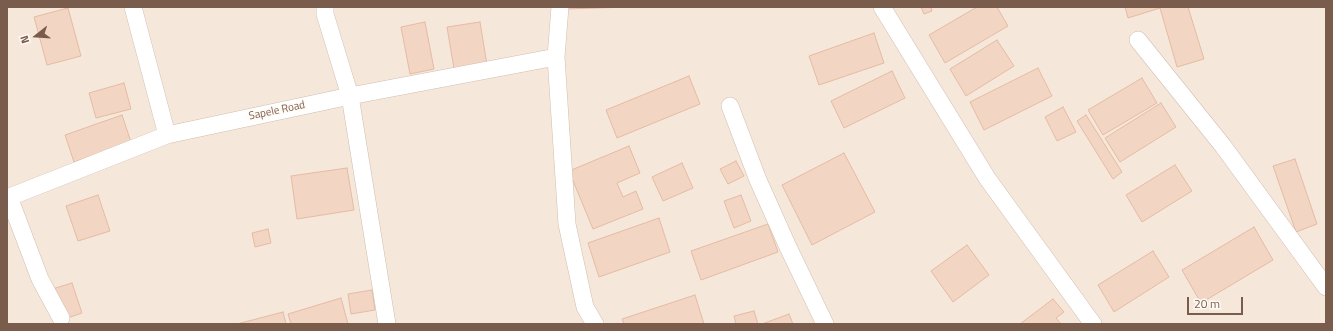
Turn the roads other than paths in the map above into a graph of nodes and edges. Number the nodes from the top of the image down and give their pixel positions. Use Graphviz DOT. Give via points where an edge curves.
graph roads {
  1 [pos="133,7"];
  2 [pos="325,7"];
  3 [pos="560,7"];
  4 [pos="882,7"];
  5 [pos="1138,40"];
  6 [pos="556,57"];
  7 [pos="350,96"];
  8 [pos="730,106"];
  9 [pos="167,135"];
  10 [pos="8,198"];
  11 [pos="1326,287"];
  12 [pos="61,318"];
  13 [pos="388,324"];
  14 [pos="595,324"];
  15 [pos="825,324"];
  16 [pos="1094,324"];
  1 -- 9 [label="street"];
  2 -- 7 [label="street"];
  3 -- 6 [label="street"];
  4 -- 16 [label="street" via="987,178"];
  5 -- 11 [label="street" via="1223,146"];
  6 -- 7 [label="street, Sapele Road"];
  6 -- 14 [label="street" via="568,224 585,307"];
  7 -- 9 [label="street, Sapele Road"];
  7 -- 13 [label="street"];
  8 -- 15 [label="street" via="764,194"];
  9 -- 10 [label="street, Sapele Road"];
  10 -- 12 [label="street" via="40,279"];
}
